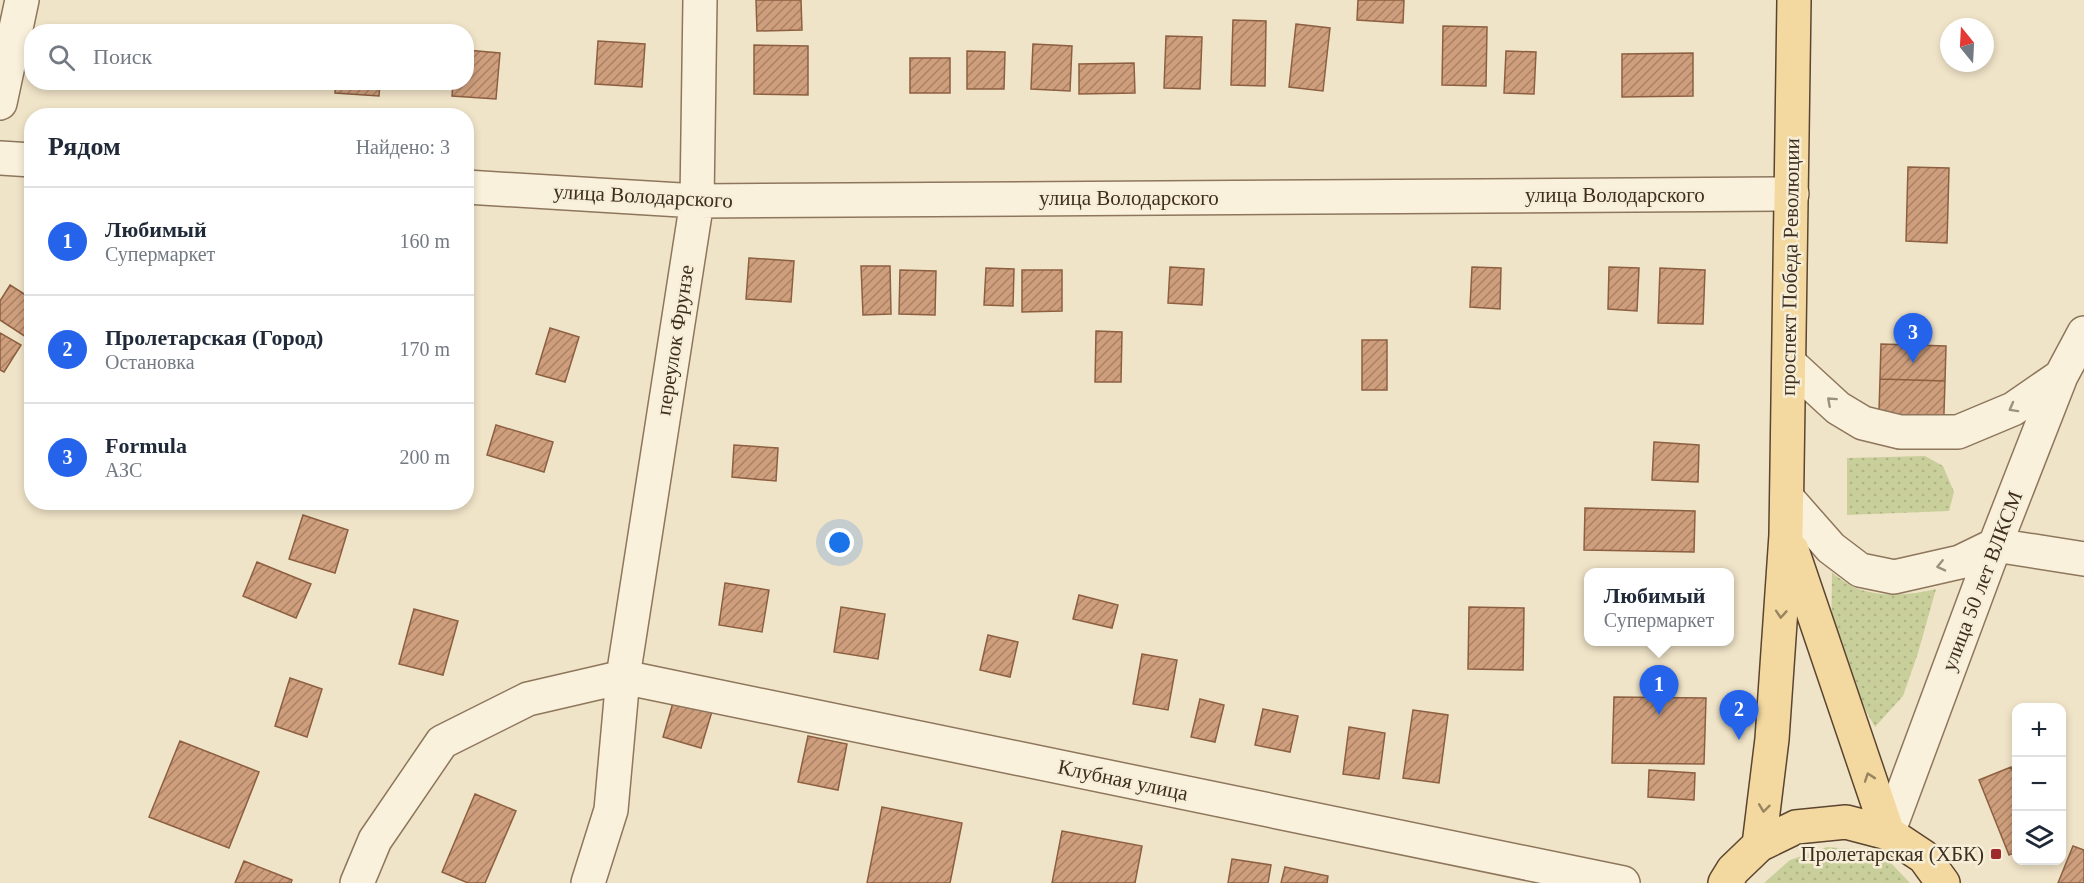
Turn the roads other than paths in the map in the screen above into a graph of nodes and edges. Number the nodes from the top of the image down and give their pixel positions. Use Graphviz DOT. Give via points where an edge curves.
graph roads {
  1 [pos="22,0"];
  2 [pos="700,0"];
  3 [pos="1794,0"];
  4 [pos="0,103"];
  5 [pos="0,158"];
  6 [pos="24,160"];
  7 [pos="474,187"];
  8 [pos="1792,194"];
  9 [pos="697,201"];
  10 [pos="2084,333"];
  11 [pos="1789,363"];
  12 [pos="2061,376"];
  13 [pos="1787,498"];
  14 [pos="1786,535"];
  15 [pos="1995,544"];
  16 [pos="2084,559"];
  17 [pos="623,677"];
  18 [pos="1888,833"];
  19 [pos="1759,845"];
  20 [pos="357,883"];
  21 [pos="588,883"];
  22 [pos="1623,883"];
  23 [pos="1725,883"];
  24 [pos="1943,883"];
  1 -- 4 [label="street"];
  2 -- 9 [label="street, переулок Фрунзе"];
  3 -- 8 [label="main road, проспект Победа Революции"];
  5 -- 6 [label="street"];
  7 -- 9 [label="street, улица Володарского"];
  8 -- 9 [label="street, улица Володарского"];
  8 -- 11 [label="main road, проспект Победа Революции"];
  9 -- 17 [label="street, переулок Фрунзе"];
  10 -- 12 [label="street, улица 50 лет ВЛКСМ"];
  12 -- 11 [label="street, one-way" via="2013,409 1958,432 1900,432 1863,423 1838,408"];
  11 -- 13 [label="main road, проспект Победа Революции"];
  12 -- 15 [label="street, улица 50 лет ВЛКСМ"];
  13 -- 14 [label="main road, проспект Победа Революции"];
  15 -- 13 [label="street, one-way" via="1959,562 1894,577 1860,570 1831,548"];
  18 -- 14 [label="main road, проспект Победа Революции, one-way"];
  14 -- 19 [label="main road, проспект Победа Революции, one-way" via="1772,738"];
  15 -- 16 [label="street"];
  15 -- 18 [label="street, улица 50 лет ВЛКСМ"];
  17 -- 20 [label="street" via="528,699 442,742 375,840"];
  17 -- 21 [label="street, переулок Фрунзе" via="611,810"];
  17 -- 22 [label="street, Клубная улица"];
  18 -- 19 [label="main road" via="1846,822 1796,827"];
  18 -- 24 [label="main road" via="1924,857"];
  19 -- 23 [label="main road"];
}
